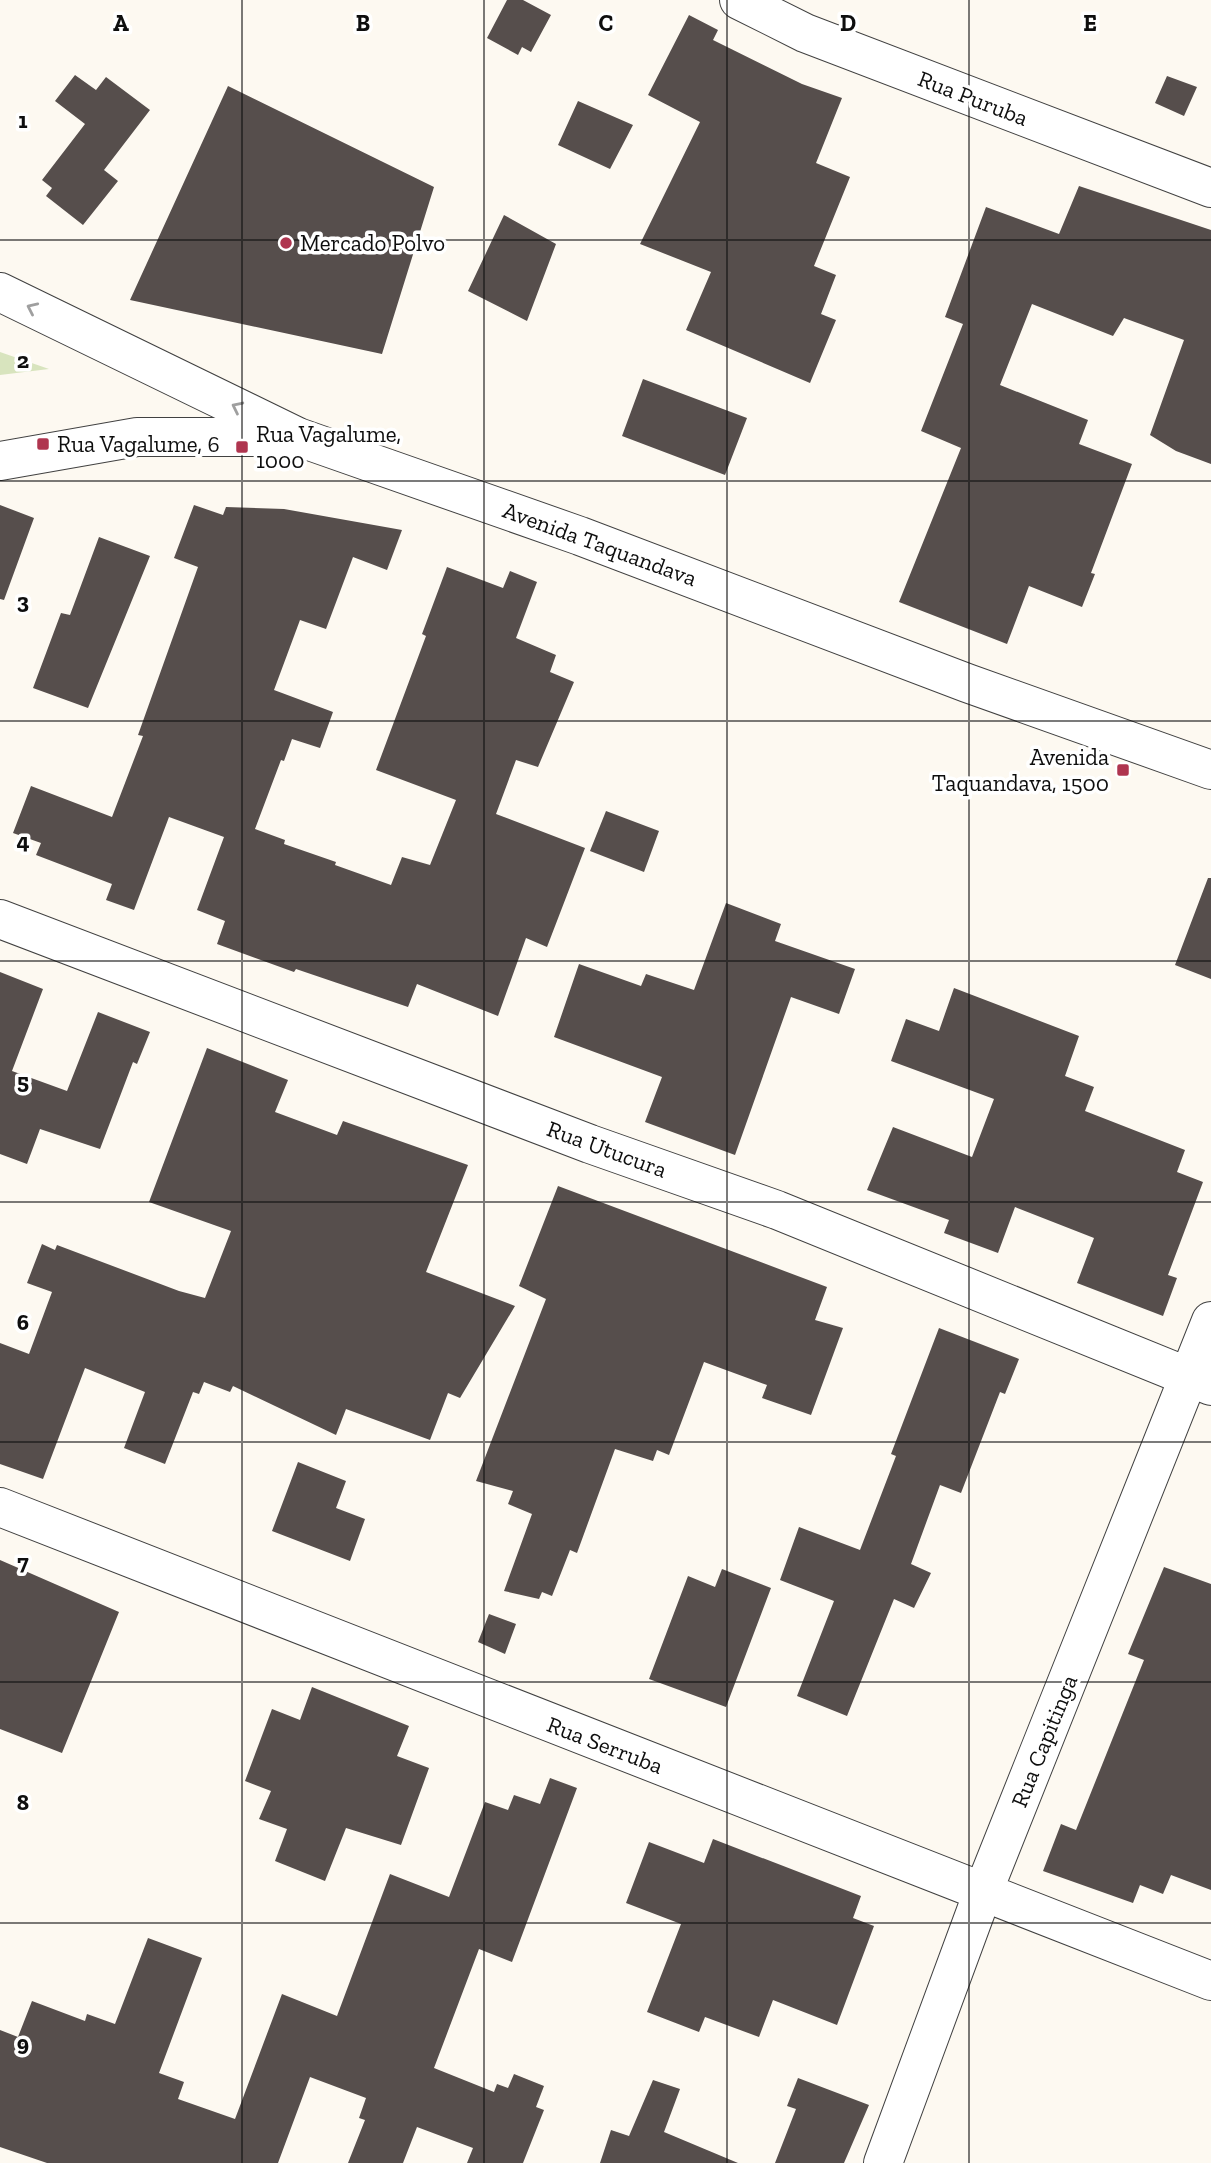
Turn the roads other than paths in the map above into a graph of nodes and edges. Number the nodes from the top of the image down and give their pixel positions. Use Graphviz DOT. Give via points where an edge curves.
graph roads {
  1 [pos="739,0"];
  2 [pos="1211,188"];
  3 [pos="0,292"];
  4 [pos="298,436"];
  5 [pos="0,461"];
  6 [pos="1211,770"];
  7 [pos="0,919"];
  8 [pos="1211,1321"];
  9 [pos="1200,1383"];
  10 [pos="0,1507"];
  11 [pos="983,1892"];
  12 [pos="1211,1981"];
  13 [pos="883,2163"];
  1 -- 2 [label="street, Rua Puruba" via="806,33"];
  4 -- 3 [label="street, Avenida Taquandava, one-way"];
  4 -- 5 [label="street" via="137,437"];
  4 -- 6 [label="street, Avenida Taquandava"];
  7 -- 9 [label="street, Rua Utucura" via="565,1135 777,1210"];
  8 -- 9 [label="street, Rua Capitinga"];
  9 -- 11 [label="street, Rua Capitinga"];
  10 -- 11 [label="street, Rua Serruba"];
  11 -- 12 [label="street, Rua Serruba"];
  11 -- 13 [label="street, Rua Capitinga"];
}
